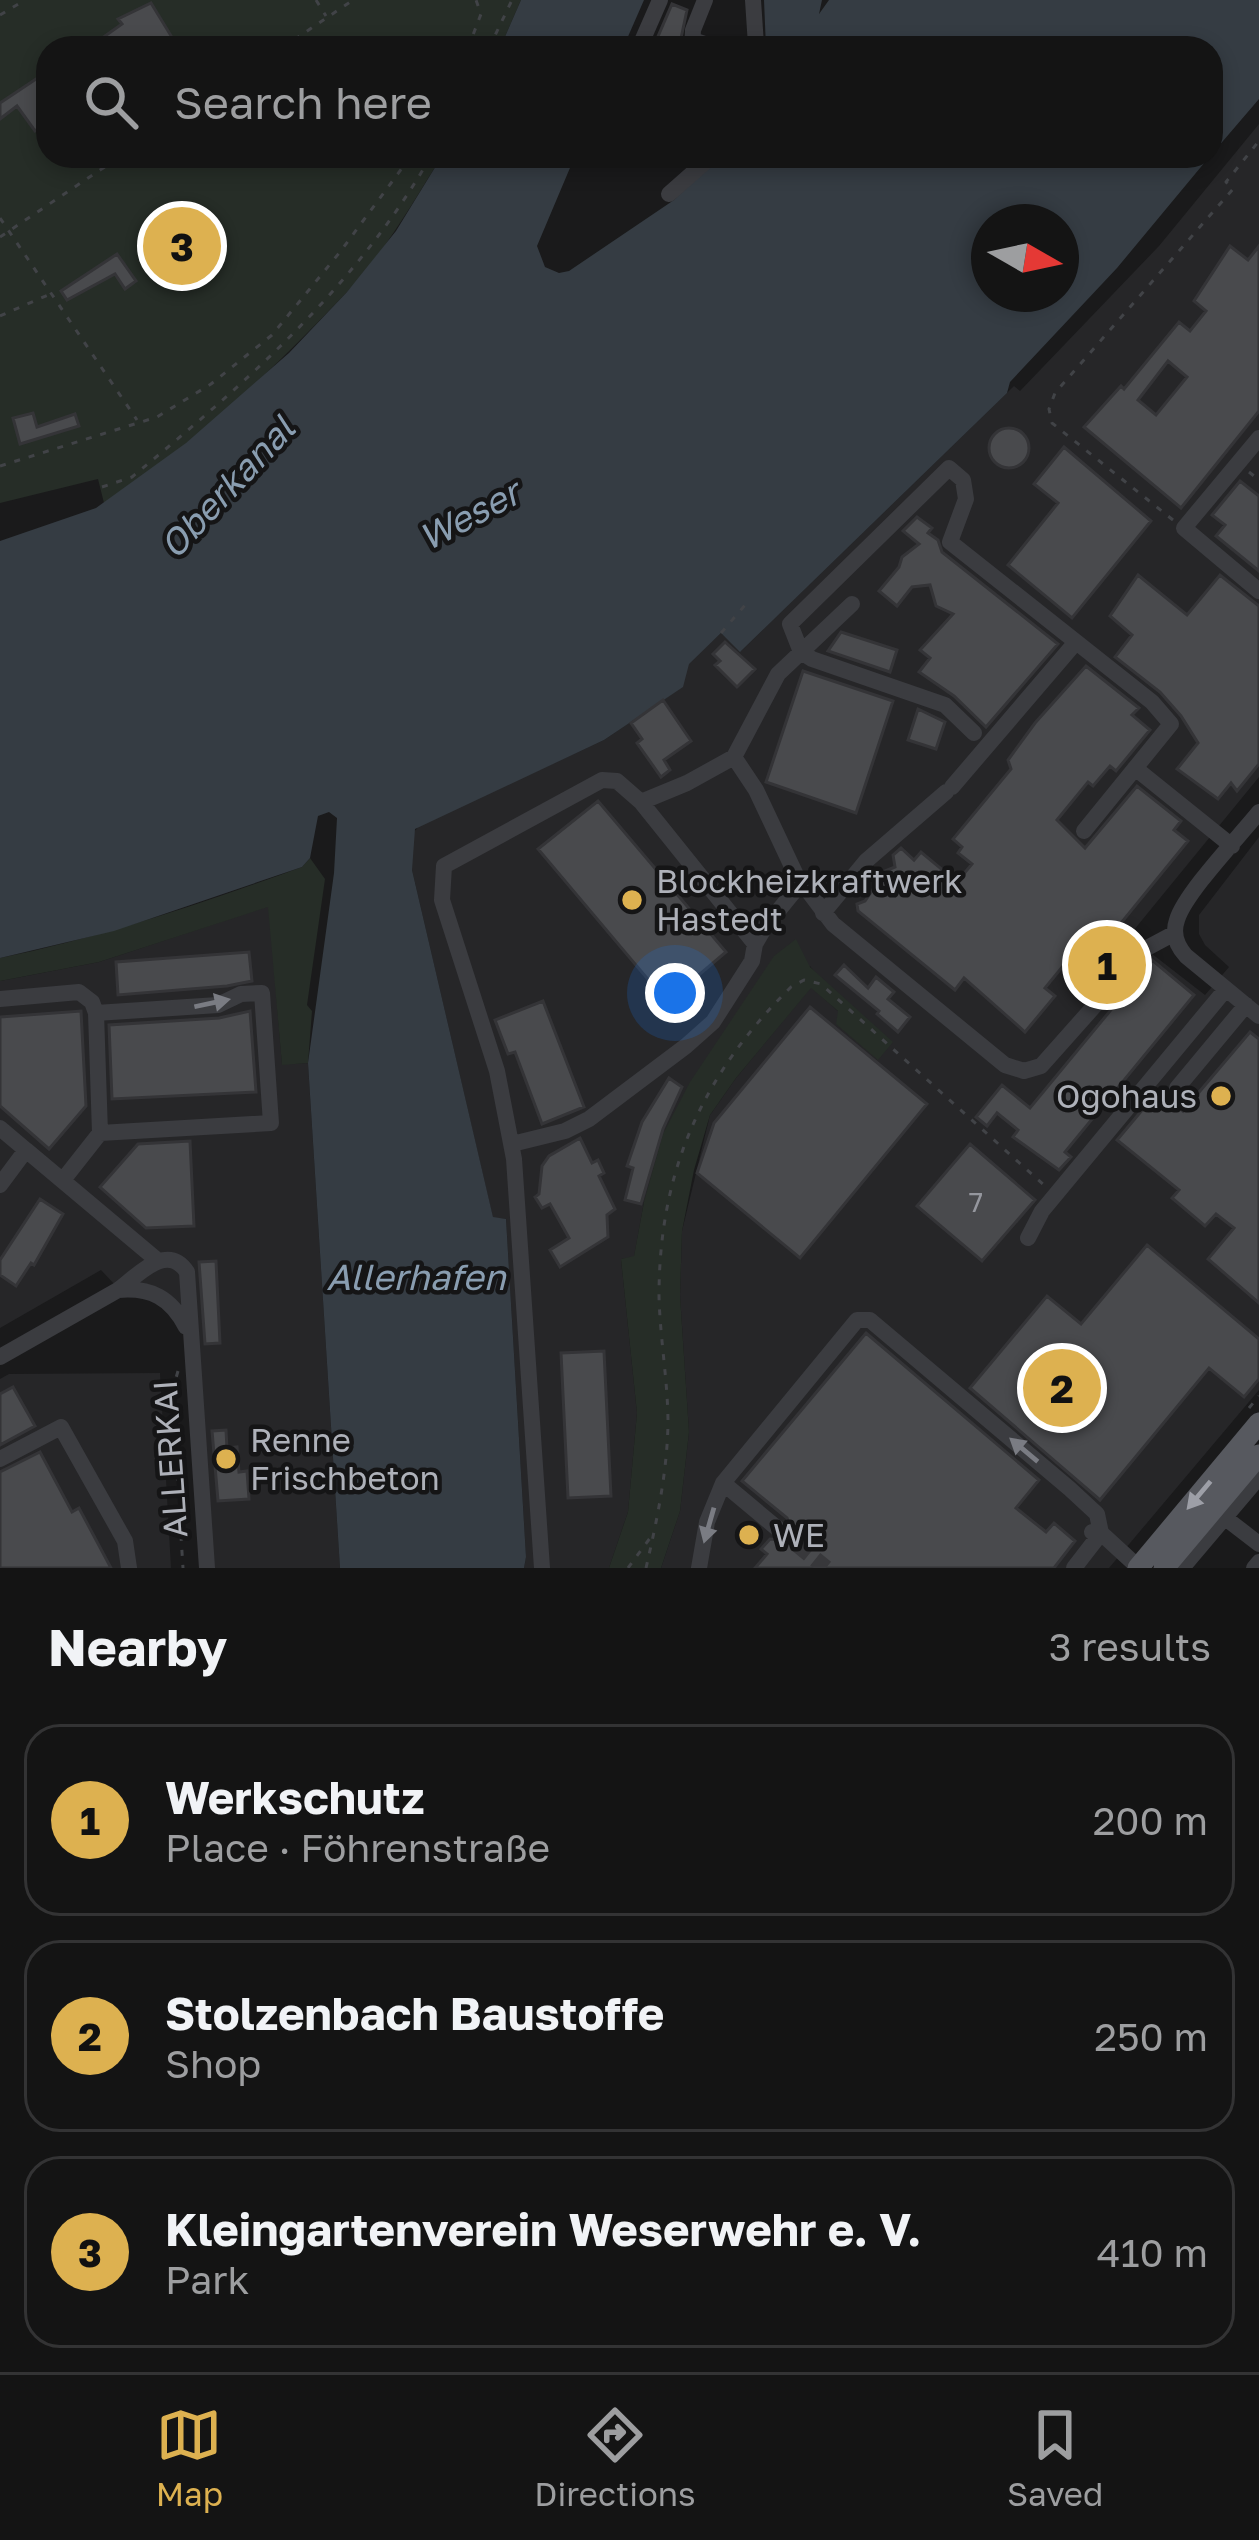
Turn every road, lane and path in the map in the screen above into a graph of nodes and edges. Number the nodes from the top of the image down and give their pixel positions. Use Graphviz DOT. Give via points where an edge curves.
graph roads {
  1 [pos="25,0"];
  2 [pos="316,0"];
  3 [pos="353,0"];
  4 [pos="477,0"];
  5 [pos="512,0"];
  6 [pos="660,0"];
  7 [pos="705,0"];
  8 [pos="753,0"];
  9 [pos="0,15"];
  10 [pos="327,18"];
  11 [pos="300,36"];
  12 [pos="473,36"];
  13 [pos="495,36"];
  14 [pos="644,36"];
  15 [pos="694,36"];
  16 [pos="755,36"];
  17 [pos="1259,141"];
  18 [pos="103,168"];
  19 [pos="402,168"];
  20 [pos="423,168"];
  21 [pos="698,168"];
  22 [pos="669,194"];
  23 [pos="0,218"];
  24 [pos="9,231"];
  25 [pos="0,237"];
  26 [pos="49,294"];
  27 [pos="0,316"];
  28 [pos="138,423"];
  29 [pos="1259,438"];
  30 [pos="0,466"];
  31 [pos="101,488"];
  32 [pos="1184,528"];
  33 [pos="1259,591"];
  34 [pos="746,604"];
  35 [pos="852,604"];
  36 [pos="722,632"];
  37 [pos="1076,642"];
  38 [pos="802,652"];
  39 [pos="980,740"];
  40 [pos="734,757"];
  41 [pos="1135,768"];
  42 [pos="641,802"];
  43 [pos="1259,812"];
  44 [pos="1084,831"];
  45 [pos="1252,834"];
  46 [pos="1232,846"];
  47 [pos="801,883"];
  48 [pos="823,913"];
  49 [pos="1175,933"];
  50 [pos="755,944"];
  51 [pos="1226,988"];
  52 [pos="0,999"];
  53 [pos="1252,1010"];
  54 [pos="96,1012"];
  55 [pos="1177,1088"];
  56 [pos="0,1127"];
  57 [pos="100,1133"];
  58 [pos="512,1144"];
  59 [pos="26,1150"];
  60 [pos="62,1180"];
  61 [pos="0,1185"];
  62 [pos="1055,1196"];
  63 [pos="1028,1238"];
  64 [pos="158,1260"];
  65 [pos="118,1290"];
  66 [pos="186,1353"];
  67 [pos="0,1357"];
  68 [pos="1259,1424"];
  69 [pos="1259,1455"];
  70 [pos="0,1459"];
  71 [pos="1259,1477"];
  72 [pos="723,1483"];
  73 [pos="1224,1517"];
  74 [pos="778,1529"];
  75 [pos="654,1533"];
  76 [pos="1096,1533"];
  77 [pos="1259,1544"];
  78 [pos="129,1568"];
  79 [pos="183,1568"];
  80 [pos="207,1568"];
  81 [pos="542,1568"];
  82 [pos="628,1568"];
  83 [pos="646,1568"];
  84 [pos="699,1568"];
  85 [pos="1074,1568"];
  86 [pos="1138,1568"];
  87 [pos="1164,1568"];
  88 [pos="1182,1568"];
  1 -- 9 [label="path"];
  2 -- 10 [label="path"];
  3 -- 10 [label="path"];
  4 -- 12 [label="path"];
  5 -- 13 [label="path"];
  6 -- 14 [label="street"];
  7 -- 15 [label="street"];
  8 -- 16 [label="street"];
  10 -- 11 [label="path"];
  17 -- 32 [label="path" via="1226,182 1233,189 1054,393 1049,410 1052,423"];
  18 -- 24 [label="path"];
  19 -- 28 [label="path" via="272,335 177,408"];
  20 -- 31 [label="path" via="383,232 296,334 132,477"];
  21 -- 22 [label="street"];
  23 -- 24 [label="path"];
  24 -- 25 [label="path"];
  24 -- 26 [label="path"];
  26 -- 27 [label="path"];
  26 -- 28 [label="path"];
  28 -- 30 [label="path"];
  29 -- 32 [label="street"];
  32 -- 33 [label="street"];
  34 -- 36 [label="path"];
  35 -- 38 [label="street"];
  37 -- 38 [label="street" via="950,542 966,499 963,480 949,468 790,624"];
  37 -- 39 [label="street"];
  37 -- 41 [label="street" via="1171,724"];
  38 -- 39 [label="street" via="945,705"];
  38 -- 40 [label="street" via="778,674"];
  39 -- 48 [label="street" via="949,790 866,861"];
  40 -- 42 [label="street"];
  40 -- 47 [label="street"];
  41 -- 44 [label="street"];
  41 -- 46 [label="street"];
  42 -- 50 [label="street"];
  42 -- 58 [label="street" via="617,781 602,780 444,866 442,900"];
  43 -- 45 [label="street"];
  45 -- 46 [label="street"];
  46 -- 49 [label="street" via="1184,906"];
  47 -- 48 [label="street"];
  47 -- 50 [label="street"];
  48 -- 49 [label="street" via="1006,1065 1024,1071 1041,1066 1145,949"];
  49 -- 51 [label="street" via="1186,956"];
  50 -- 58 [label="street" via="713,1022 669,1061 589,1119"];
  51 -- 53 [label="street"];
  51 -- 62 [label="street"];
  52 -- 54 [label="street" via="79,992"];
  53 -- 55 [label="street"];
  54 -- 57 [label="street"];
  54 -- 57 [label="street, one-way" via="218,1005 262,993 271,1123"];
  56 -- 59 [label="street"];
  57 -- 60 [label="street"];
  58 -- 81 [label="street"];
  59 -- 60 [label="street"];
  59 -- 61 [label="street"];
  60 -- 64 [label="street"];
  62 -- 63 [label="street"];
  62 -- 75 [label="path" via="813,980 791,987 725,1063 694,1115 670,1189 659,1300 668,1423"];
  64 -- 65 [label="street"];
  64 -- 66 [label="street, ALLERKAI" via="170,1258 187,1272"];
  65 -- 66 [label="street" via="138,1288 168,1301 179,1312"];
  65 -- 67 [label="street"];
  66 -- 79 [label="path" via="172,1392"];
  66 -- 80 [label="street, ALLERKAI"];
  68 -- 86 [label="main road, one-way"];
  69 -- 87 [label="main road"];
  70 -- 78 [label="street" via="61,1427 124,1541"];
  71 -- 73 [label="street"];
  72 -- 74 [label="street"];
  76 -- 72 [label="street, one-way" via="1096,1514 1070,1489 870,1320 845,1330"];
  72 -- 84 [label="street, one-way"];
  73 -- 77 [label="street"];
  73 -- 88 [label="street"];
  75 -- 82 [label="path"];
  75 -- 83 [label="path"];
  76 -- 85 [label="street"];
  76 -- 86 [label="street"];
}
